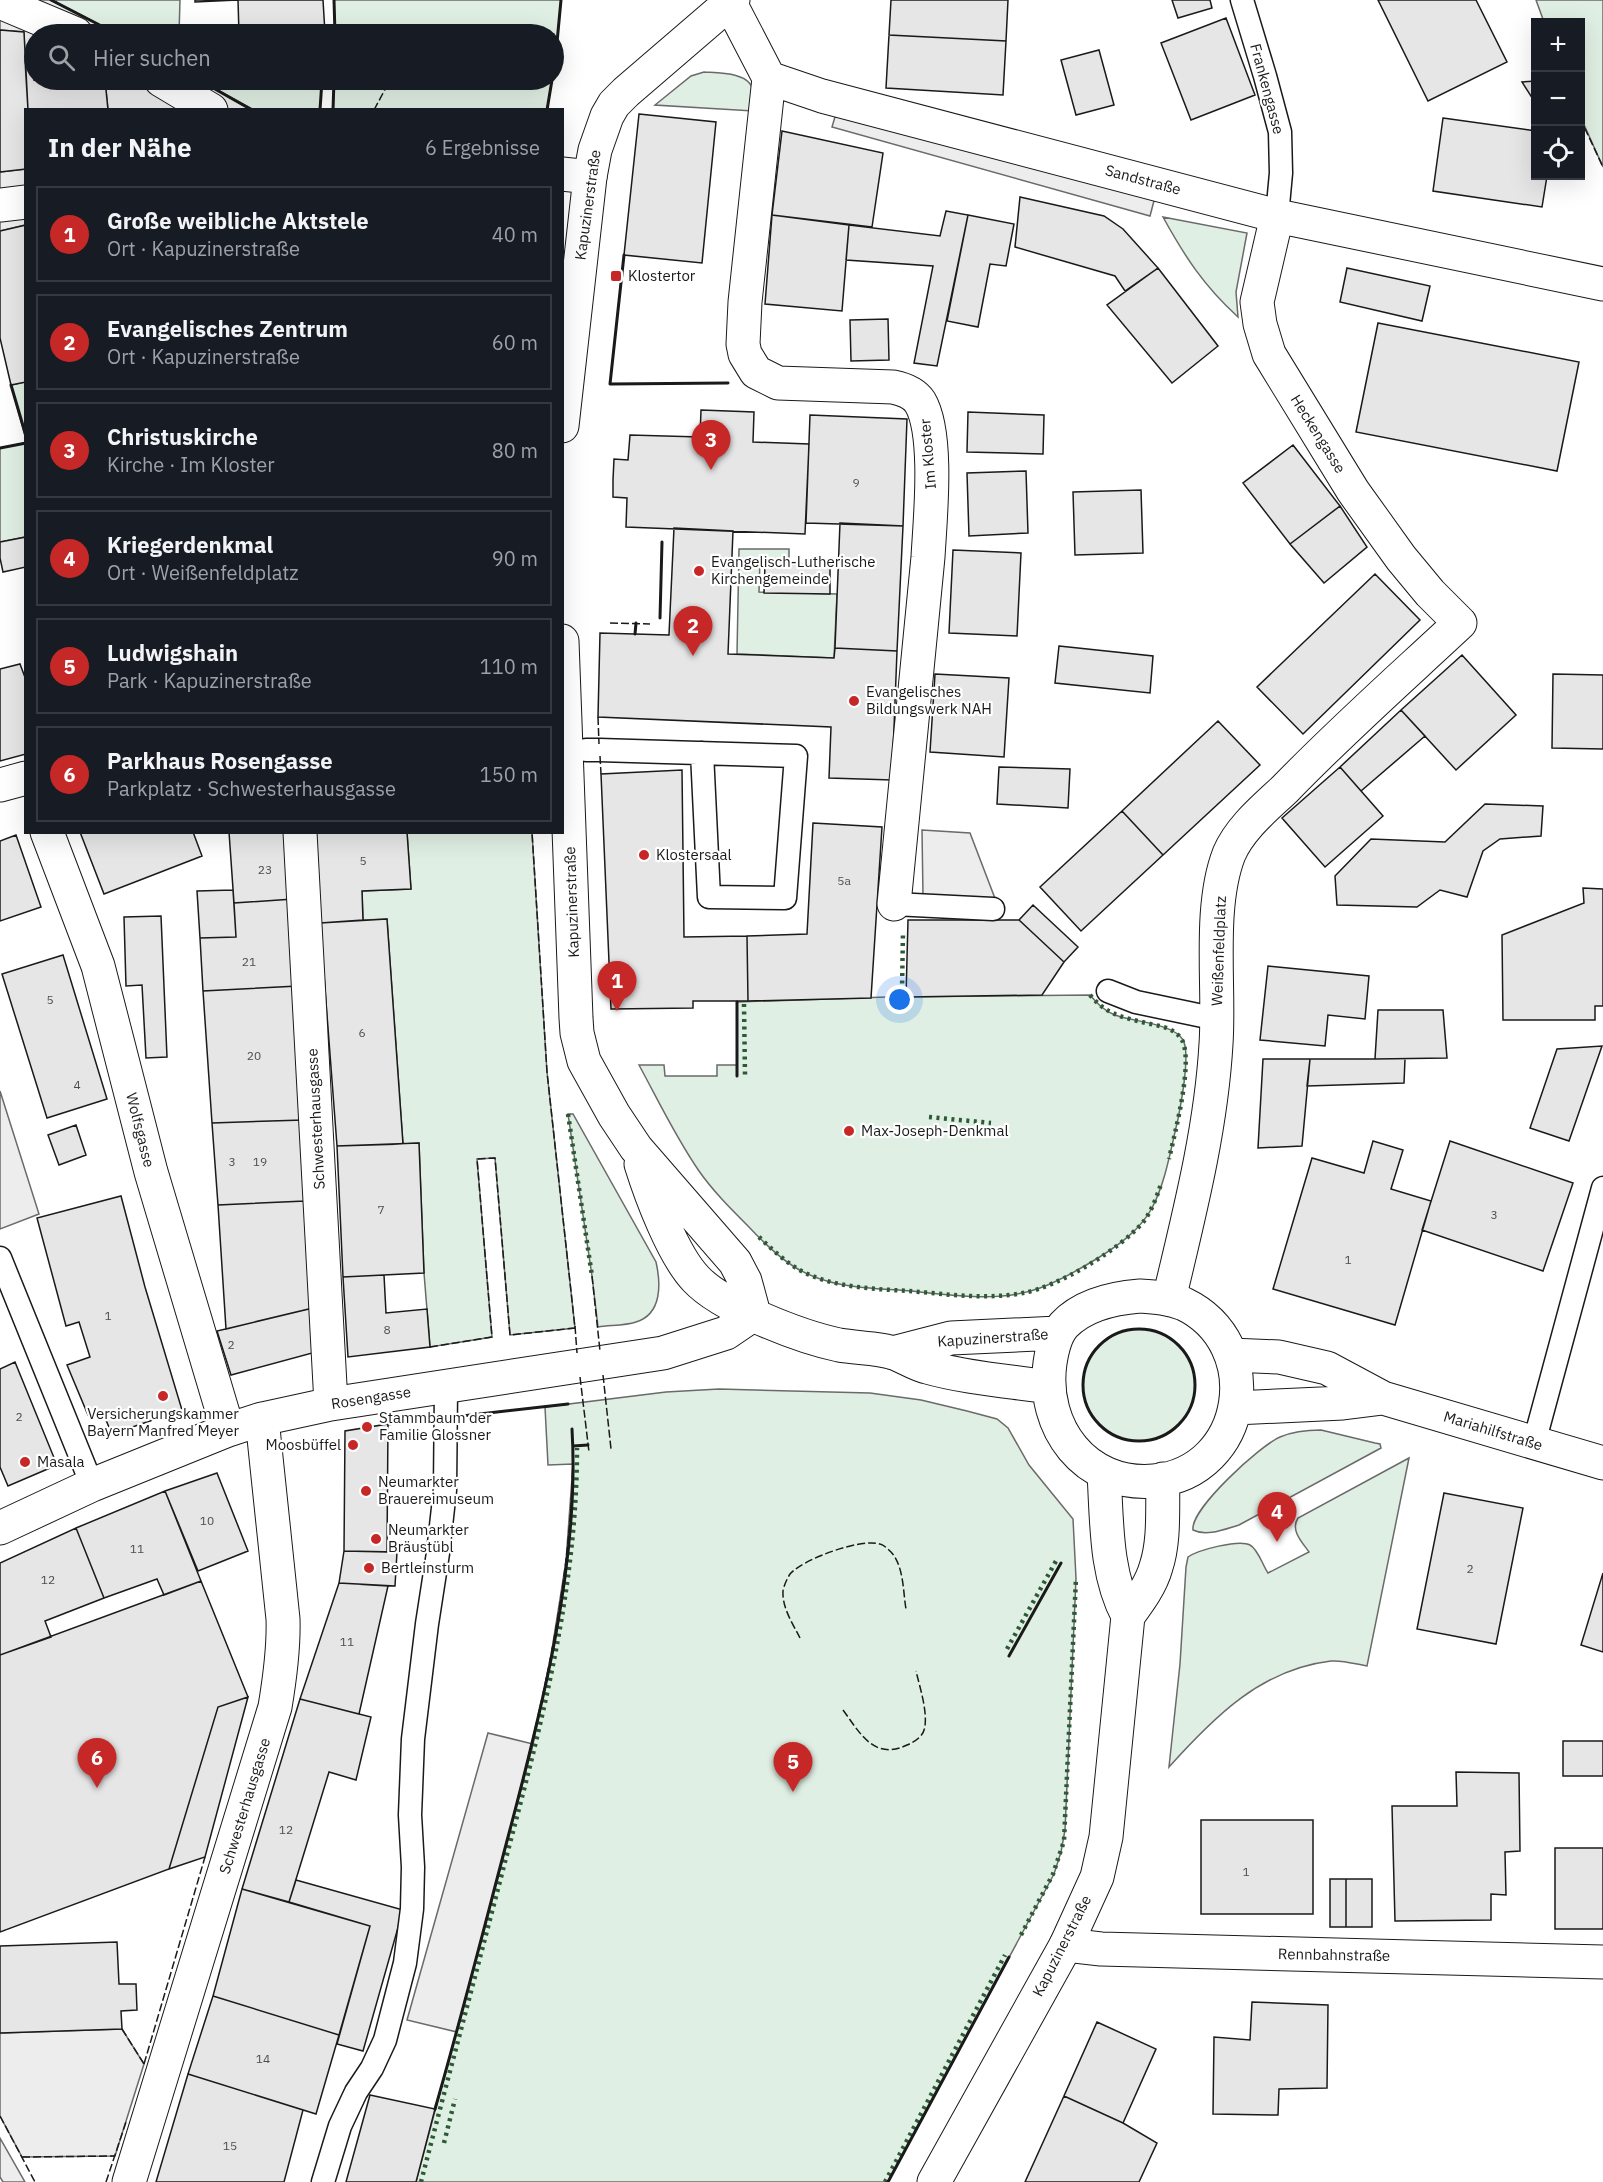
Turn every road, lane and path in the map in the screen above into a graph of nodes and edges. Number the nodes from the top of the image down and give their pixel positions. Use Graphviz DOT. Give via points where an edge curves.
graph roads {
  1 [pos="1242,0"];
  2 [pos="731,1"];
  3 [pos="0,2"];
  4 [pos="52,24"];
  5 [pos="769,78"];
  6 [pos="177,90"];
  7 [pos="208,108"];
  8 [pos="576,175"];
  9 [pos="24,202"];
  10 [pos="0,205"];
  11 [pos="1277,216"];
  12 [pos="1603,284"];
  13 [pos="564,390"];
  14 [pos="1460,623"];
  15 [pos="564,690"];
  16 [pos="586,750"];
  17 [pos="702,753"];
  18 [pos="24,779"];
  19 [pos="0,785"];
  20 [pos="48,834"];
  21 [pos="300,834"];
  22 [pos="894,904"];
  23 [pos="993,909"];
  24 [pos="1108,991"];
  25 [pos="1217,1019"];
  26 [pos="1603,1188"];
  27 [pos="0,1258"];
  28 [pos="1169,1299"];
  29 [pos="754,1314"];
  30 [pos="1058,1333"];
  31 [pos="892,1353"];
  32 [pos="1231,1355"];
  33 [pos="446,1387"];
  34 [pos="1049,1388"];
  35 [pos="1383,1398"];
  36 [pos="331,1404"];
  37 [pos="1235,1408"];
  38 [pos="262,1419"];
  39 [pos="228,1430"];
  40 [pos="1534,1443"];
  41 [pos="1603,1463"];
  42 [pos="1104,1473"];
  43 [pos="1163,1479"];
  44 [pos="92,1485"];
  45 [pos="0,1528"];
  46 [pos="1128,1616"];
  47 [pos="1066,1945"];
  48 [pos="1603,1962"];
  49 [pos="129,2182"];
  50 [pos="323,2182"];
  51 [pos="934,2182"];
  1 -- 11 [label="lane, Frankengasse" via="1280,132"];
  2 -- 5 [label="street"];
  2 -- 8 [label="street, Kapuzinerstraße" via="614,104"];
  3 -- 4 [label="street"];
  5 -- 11 [label="street, Sandstraße" via="822,96"];
  5 -- 22 [label="street, Im Kloster" via="745,302 745,354 756,372 778,383 904,389 920,402 928,424 928,558"];
  6 -- 7 [label="street"];
  8 -- 13 [label="street, Kapuzinerstraße"];
  9 -- 10 [label="street"];
  11 -- 12 [label="street, Sandstraße"];
  11 -- 14 [label="street, Heckengasse" via="1257,303 1269,354 1353,491 1394,549"];
  14 -- 25 [label="street, Weißenfeldplatz" via="1326,747 1244,830 1229,854 1217,930"];
  15 -- 29 [label="street, Kapuzinerstraße" via="578,1033 584,1061 636,1148 735,1262"];
  16 -- 17 [label="lane"];
  17 -- 17 [label="lane" via="796,756 785,898 709,897"];
  18 -- 19 [label="street"];
  20 -- 39 [label="street, Wolfsgasse" via="98,966 151,1172"];
  21 -- 36 [label="street, Schwesterhausgasse"];
  22 -- 23 [label="lane"];
  24 -- 25 [label="lane" via="1136,1002"];
  25 -- 28 [label="street, Weißenfeldplatz" via="1208,1121"];
  26 -- 40 [label="lane"];
  27 -- 44 [label="lane"];
  28 -- 30 [label="street" via="1140,1296 1105,1302 1073,1318"];
  28 -- 32 [label="street" via="1205,1318"];
  29 -- 31 [label="street, Kapuzinerstraße" via="817,1340"];
  29 -- 33 [label="street, Rosengasse" via="726,1333 663,1353"];
  30 -- 31 [label="street, Kapuzinerstraße" via="951,1338"];
  30 -- 34 [label="street" via="1051,1357"];
  31 -- 34 [label="street, Kapuzinerstraße" via="929,1368"];
  32 -- 35 [label="street, Mariahilfstraße" via="1279,1357 1318,1365"];
  32 -- 37 [label="street" via="1236,1379"];
  33 -- 36 [label="street, Rosengasse"];
  33 -- 50 [label="lane" via="445,1490 413,1739 412,1909 405,1963 385,2040 340,2126"];
  34 -- 42 [label="street" via="1057,1421 1070,1445"];
  35 -- 37 [label="street, Mariahilfstraße"];
  35 -- 40 [label="street, Mariahilfstraße"];
  36 -- 38 [label="street, Rosengasse"];
  37 -- 43 [label="street" via="1228,1430 1212,1453 1196,1466"];
  38 -- 39 [label="street, Rosengasse"];
  38 -- 49 [label="street, Schwesterhausgasse" via="284,1640 275,1707"];
  39 -- 44 [label="street, Rosengasse"];
  40 -- 41 [label="street, Mariahilfstraße"];
  42 -- 43 [label="street" via="1127,1480"];
  42 -- 46 [label="street, Kapuzinerstraße" via="1112,1574"];
  43 -- 46 [label="street, Kapuzinerstraße" via="1156,1569"];
  44 -- 45 [label="street, Rosengasse"];
  46 -- 47 [label="street, Kapuzinerstraße" via="1106,1836 1096,1877"];
  47 -- 48 [label="street, Rennbahnstraße"];
  47 -- 51 [label="street, Kapuzinerstraße"];
}
